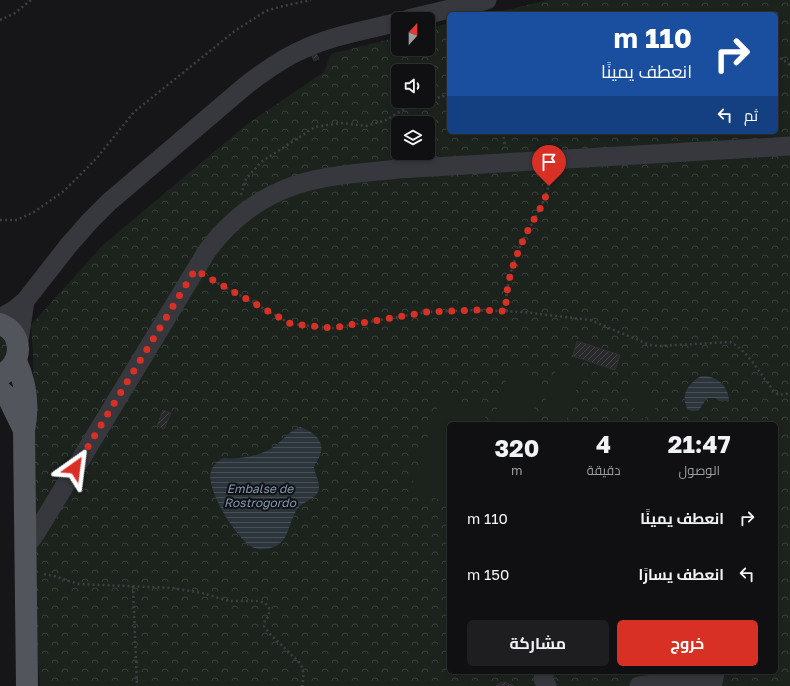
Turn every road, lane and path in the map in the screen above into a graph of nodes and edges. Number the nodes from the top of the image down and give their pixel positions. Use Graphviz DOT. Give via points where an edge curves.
graph roads {
  1 [pos="32,0"];
  2 [pos="311,0"];
  3 [pos="487,0"];
  4 [pos="435,13"];
  5 [pos="0,20"];
  6 [pos="391,24"];
  7 [pos="778,56"];
  8 [pos="790,65"];
  9 [pos="447,96"];
  10 [pos="435,99"];
  11 [pos="408,108"];
  12 [pos="790,146"];
  13 [pos="552,160"];
  14 [pos="246,211"];
  15 [pos="0,220"];
  16 [pos="195,270"];
  17 [pos="25,301"];
  18 [pos="506,311"];
  19 [pos="0,318"];
  20 [pos="0,324"];
  21 [pos="17,354"];
  22 [pos="0,375"];
  23 [pos="0,390"];
  24 [pos="790,394"];
  25 [pos="24,430"];
  26 [pos="25,547"];
  27 [pos="25,572"];
  28 [pos="133,586"];
  29 [pos="545,674"];
  30 [pos="712,678"];
  31 [pos="27,686"];
  32 [pos="138,686"];
  33 [pos="302,686"];
  34 [pos="547,686"];
  35 [pos="639,686"];
  1 -- 5 [label="path" via="15,13"];
  2 -- 15 [label="path" via="266,11 236,30 134,112 96,159 64,191 18,220"];
  3 -- 4 [label="street"];
  6 -- 17 [label="street" via="308,47 266,70 109,202 68,246"];
  7 -- 8 [label="path"];
  9 -- 10 [label="path"];
  11 -- 14 [label="path" via="386,120 366,126 341,123 315,127 261,162 246,179 240,194"];
  12 -- 13 [label="street"];
  13 -- 14 [label="street" via="398,169 328,178 285,189"];
  13 -- 18 [label="path" via="546,197 511,269 505,298"];
  14 -- 16 [label="street" via="218,236"];
  16 -- 18 [label="path" via="291,324 332,328 427,312"];
  16 -- 26 [label="street" via="44,520"];
  17 -- 19 [label="street"];
  17 -- 21 [label="street"];
  18 -- 24 [label="path" via="590,320 650,345 730,342 738,346 772,391 779,395"];
  20 -- 21 [label="main road" via="13,333"];
  21 -- 22 [label="main road" via="10,370"];
  21 -- 25 [label="main road" via="25,387 27,416"];
  23 -- 25 [label="main road" via="9,399"];
  25 -- 26 [label="main road"];
  26 -- 27 [label="main road"];
  27 -- 28 [label="path" via="47,574 79,584"];
  27 -- 31 [label="main road"];
  28 -- 32 [label="path"];
  28 -- 33 [label="path" via="173,588 229,601 265,603 270,608 264,626 300,663 303,674"];
  29 -- 34 [label="street"];
  30 -- 35 [label="street"];
}
